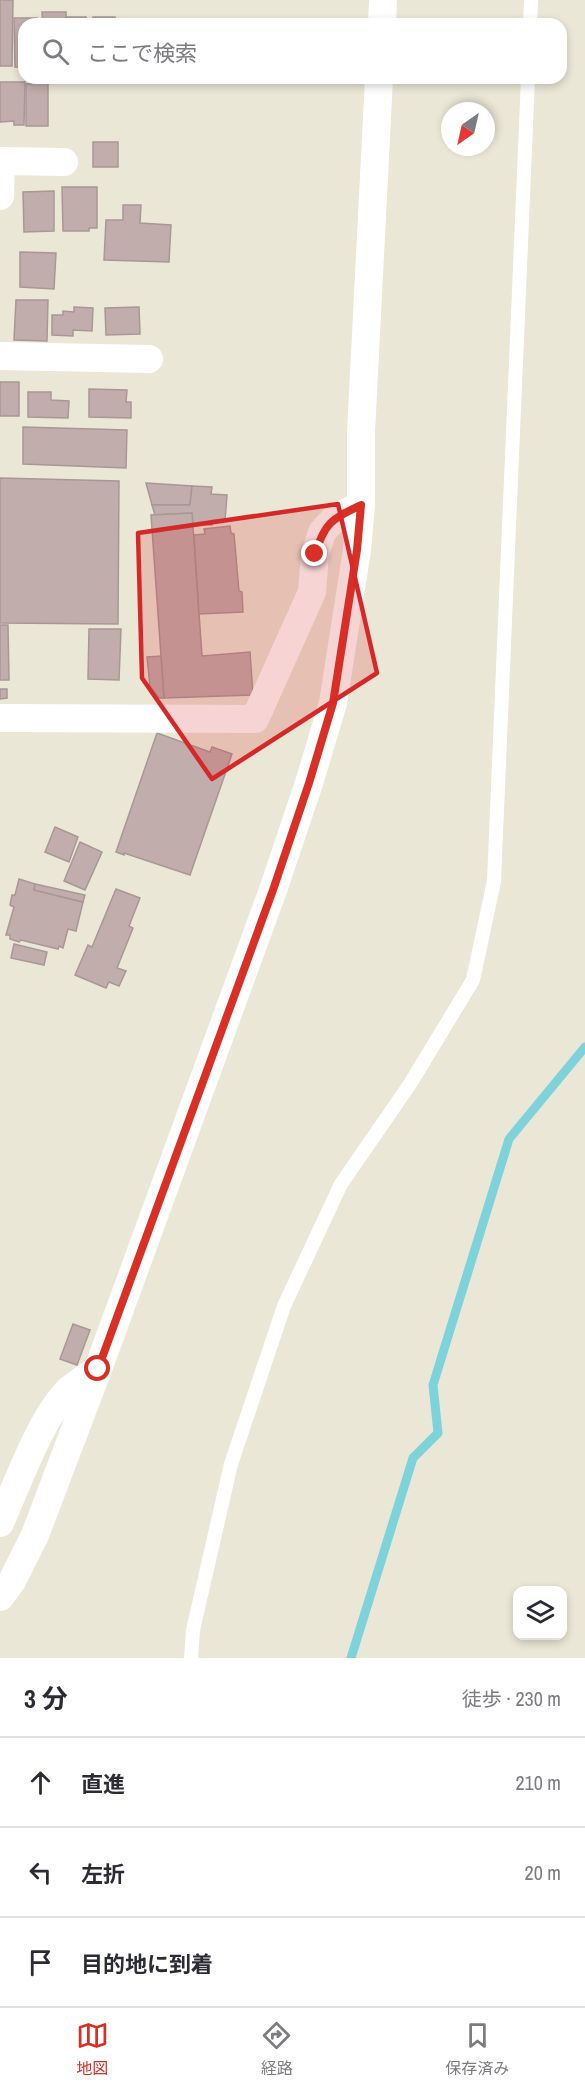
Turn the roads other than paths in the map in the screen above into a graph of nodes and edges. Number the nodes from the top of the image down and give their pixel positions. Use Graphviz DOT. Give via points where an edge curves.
graph roads {
  1 [pos="384,0"];
  2 [pos="531,0"];
  3 [pos="382,18"];
  4 [pos="530,18"];
  5 [pos="380,84"];
  6 [pos="528,84"];
  7 [pos="0,161"];
  8 [pos="63,162"];
  9 [pos="0,196"];
  10 [pos="0,356"];
  11 [pos="149,359"];
  12 [pos="361,505"];
  13 [pos="0,718"];
  14 [pos="98,1369"];
  15 [pos="0,1522"];
  16 [pos="0,1597"];
  17 [pos="191,1658"];
  1 -- 3 [label="street"];
  2 -- 4 [label="lane"];
  5 -- 12 [label="street" via="361,433"];
  6 -- 17 [label="lane" via="492,892 473,980 410,1084 341,1184 284,1306 231,1464 193,1630"];
  7 -- 8 [label="street"];
  7 -- 9 [label="street"];
  10 -- 11 [label="street"];
  12 -- 13 [label="street" via="335,518 322,532 315,554 312,592 255,719"];
  12 -- 14 [label="street" via="333,703 309,783"];
  14 -- 15 [label="street" via="67,1392 51,1414"];
  14 -- 16 [label="street" via="35,1535"];
}
